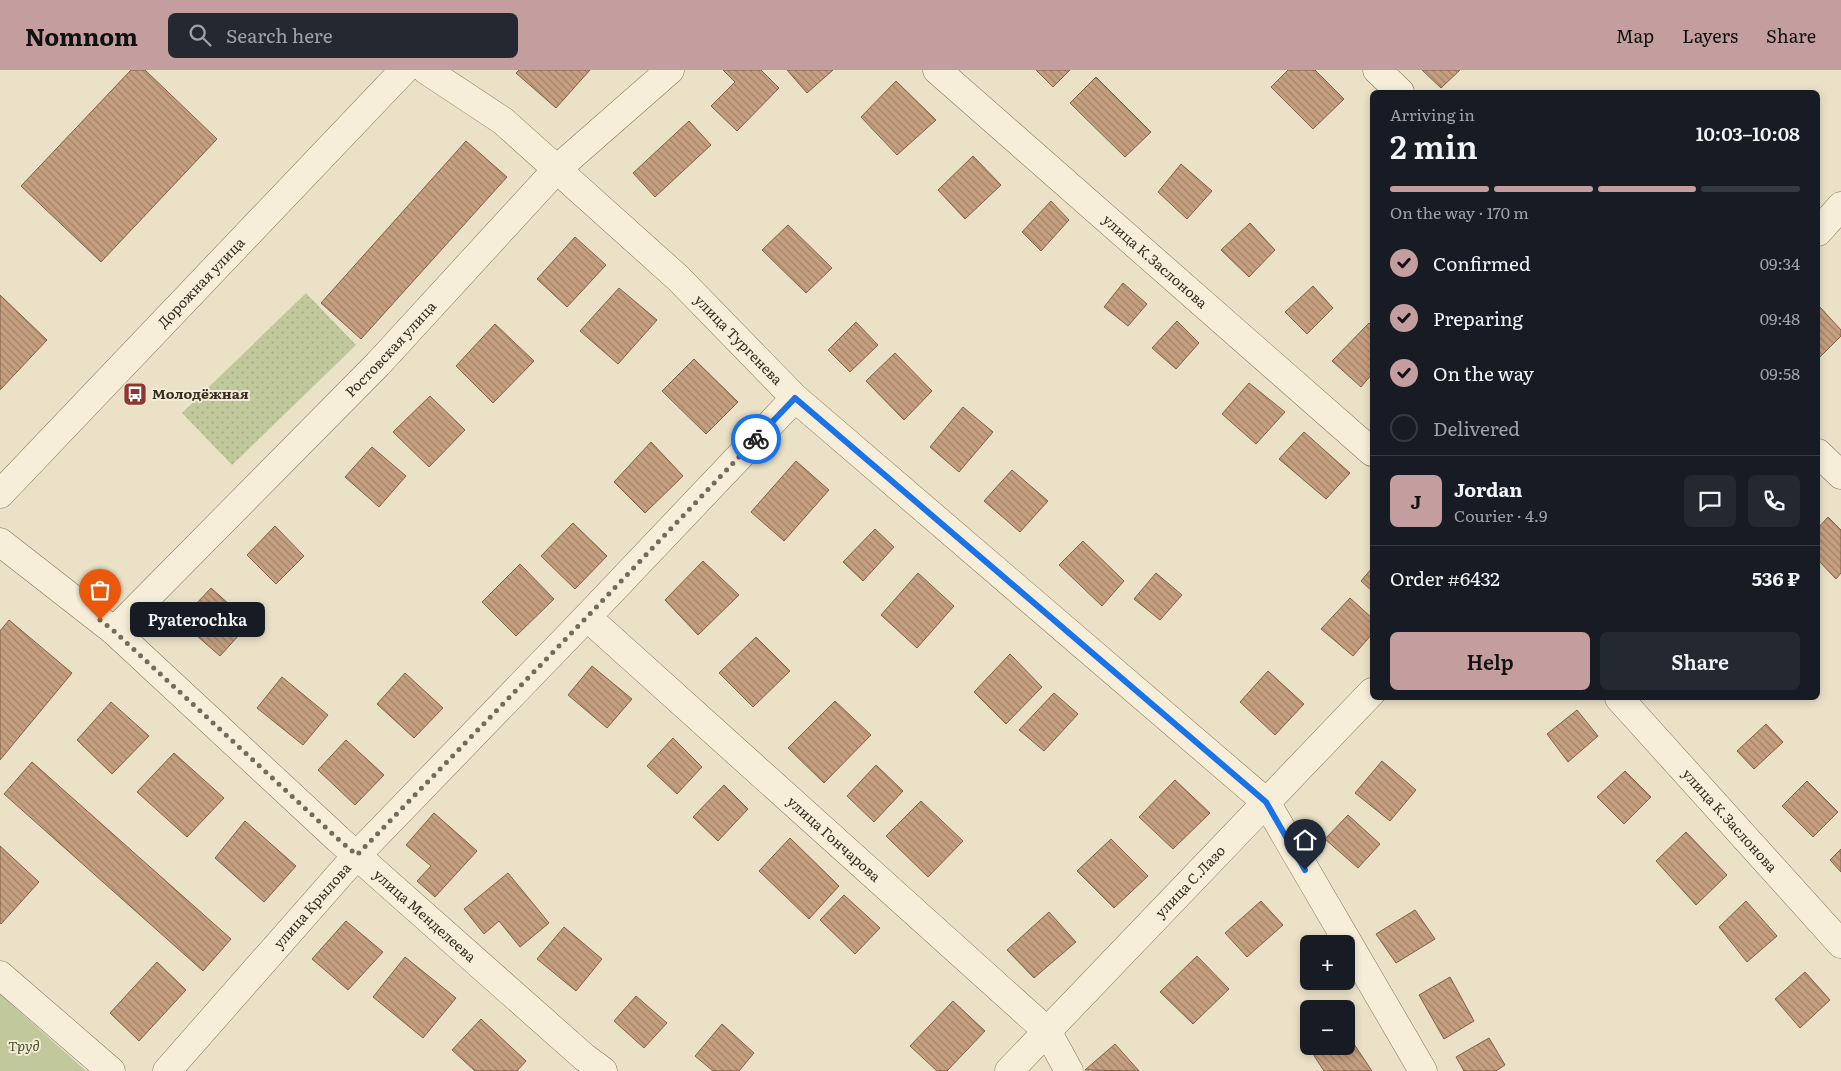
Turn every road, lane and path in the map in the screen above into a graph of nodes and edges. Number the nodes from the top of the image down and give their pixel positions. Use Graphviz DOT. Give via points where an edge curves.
graph roads {
  1 [pos="404,70"];
  2 [pos="426,70"];
  3 [pos="670,70"];
  4 [pos="937,70"];
  5 [pos="1377,70"];
  6 [pos="1398,90"];
  7 [pos="557,169"];
  8 [pos="1841,206"];
  9 [pos="1820,230"];
  10 [pos="795,398"];
  11 [pos="1370,450"];
  12 [pos="1820,455"];
  13 [pos="1841,474"];
  14 [pos="0,494"];
  15 [pos="0,542"];
  16 [pos="587,617"];
  17 [pos="114,631"];
  18 [pos="1370,694"];
  19 [pos="1621,700"];
  20 [pos="1266,802"];
  21 [pos="357,855"];
  22 [pos="1841,944"];
  23 [pos="0,975"];
  24 [pos="1047,1032"];
  25 [pos="111,1071"];
  26 [pos="167,1071"];
  27 [pos="603,1071"];
  28 [pos="1009,1071"];
  29 [pos="1069,1071"];
  30 [pos="1423,1071"];
  1 -- 14 [label="street, Дорожная улица"];
  2 -- 7 [label="street, улица Тургенева" via="503,121"];
  3 -- 7 [label="street, Ростовская улица"];
  4 -- 11 [label="street, улица К.Заслонова"];
  5 -- 6 [label="street"];
  7 -- 10 [label="street, улица Тургенева" via="678,278"];
  7 -- 17 [label="street, Ростовская улица" via="378,364"];
  8 -- 9 [label="street"];
  10 -- 16 [label="street, улица Крылова"];
  10 -- 20 [label="street, улица Тургенева"];
  12 -- 13 [label="street"];
  15 -- 17 [label="street, улица Менделеева"];
  16 -- 21 [label="street, улица Крылова"];
  16 -- 24 [label="street, улица Гончарова"];
  17 -- 21 [label="street, улица Менделеева"];
  18 -- 20 [label="street, улица С.Лазо"];
  19 -- 22 [label="street, улица К.Заслонова"];
  20 -- 24 [label="street, улица С.Лазо"];
  20 -- 30 [label="street, улица Тургенева"];
  21 -- 26 [label="street, улица Крылова"];
  21 -- 27 [label="street, улица Менделеева"];
  23 -- 25 [label="street"];
  24 -- 28 [label="street, улица С.Лазо"];
  24 -- 29 [label="street, улица Гончарова"];
}
